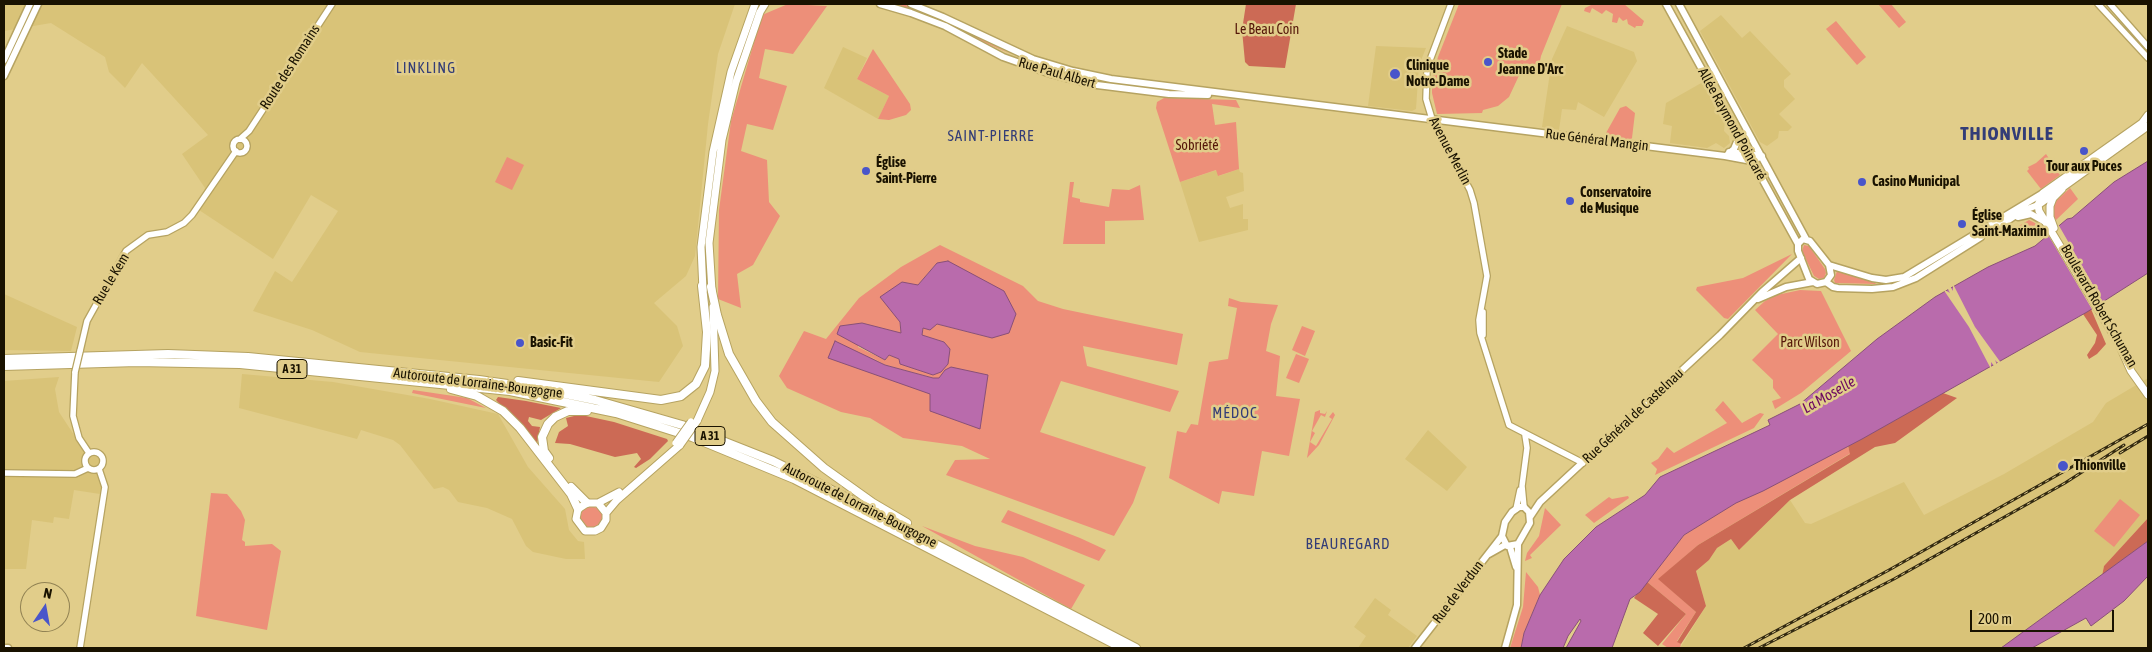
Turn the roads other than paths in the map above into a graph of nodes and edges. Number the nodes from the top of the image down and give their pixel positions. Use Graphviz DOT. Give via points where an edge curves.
graph roads {
  1 [pos="30,4"];
  2 [pos="38,4"];
  3 [pos="332,4"];
  4 [pos="755,4"];
  5 [pos="765,4"];
  6 [pos="880,4"];
  7 [pos="911,4"];
  8 [pos="1451,4"];
  9 [pos="1666,4"];
  10 [pos="1680,4"];
  11 [pos="2098,4"];
  12 [pos="2110,4"];
  13 [pos="2148,47"];
  14 [pos="2148,58"];
  15 [pos="4,60"];
  16 [pos="4,76"];
  17 [pos="1245,96"];
  18 [pos="2148,115"];
  19 [pos="1432,119"];
  20 [pos="2148,126"];
  21 [pos="249,131"];
  22 [pos="1739,137"];
  23 [pos="240,139"];
  24 [pos="247,142"];
  25 [pos="236,151"];
  26 [pos="1727,154"];
  27 [pos="1748,154"];
  28 [pos="1762,156"];
  29 [pos="1752,161"];
  30 [pos="2062,189"];
  31 [pos="2043,193"];
  32 [pos="2039,206"];
  33 [pos="2012,219"];
  34 [pos="2049,224"];
  35 [pos="1806,239"];
  36 [pos="1798,244"];
  37 [pos="1801,258"];
  38 [pos="1829,265"];
  39 [pos="1813,282"];
  40 [pos="1826,282"];
  41 [pos="702,286"];
  42 [pos="711,287"];
  43 [pos="1754,301"];
  44 [pos="1482,302"];
  45 [pos="1482,336"];
  46 [pos="4,359"];
  47 [pos="4,366"];
  48 [pos="2136,375"];
  49 [pos="395,379"];
  50 [pos="479,380"];
  51 [pos="2148,387"];
  52 [pos="2148,395"];
  53 [pos="616,413"];
  54 [pos="695,420"];
  55 [pos="1525,434"];
  56 [pos="678,444"];
  57 [pos="89,453"];
  58 [pos="1583,463"];
  59 [pos="87,466"];
  60 [pos="98,469"];
  61 [pos="4,473"];
  62 [pos="1522,486"];
  63 [pos="587,502"];
  64 [pos="598,503"];
  65 [pos="1539,503"];
  66 [pos="1525,508"];
  67 [pos="578,509"];
  68 [pos="1516,509"];
  69 [pos="606,513"];
  70 [pos="1530,517"];
  71 [pos="1502,536"];
  72 [pos="926,538"];
  73 [pos="1518,544"];
  74 [pos="1507,546"];
  75 [pos="1484,557"];
  76 [pos="1517,570"];
  77 [pos="82,647"];
  78 [pos="4,648"];
  79 [pos="8,648"];
  80 [pos="1122,648"];
  81 [pos="1136,648"];
  82 [pos="1415,648"];
  83 [pos="1505,648"];
  1 -- 15 [label="main road"];
  2 -- 16 [label="main road"];
  3 -- 21 [label="street, Route des Romains"];
  4 -- 41 [label="main road" via="731,72 713,152 703,222"];
  5 -- 42 [label="main road" via="736,82 722,140 710,243"];
  6 -- 17 [label="main road, Rue Paul Albert" via="945,26 1003,57 1089,84 1169,94"];
  7 -- 17 [label="main road, Rue Paul Albert" via="943,16 1014,52 1055,67 1111,79"];
  8 -- 19 [label="street, Avenue Merlin" via="1427,68 1426,99"];
  9 -- 22 [label="main road, Allée Raymond Poincaré"];
  10 -- 28 [label="main road, Allée Raymond Poincaré"];
  11 -- 14 [label="street"];
  12 -- 13 [label="street"];
  17 -- 19 [label="main road, Rue Paul Albert"];
  18 -- 31 [label="main road" via="2142,123"];
  19 -- 26 [label="main road, Rue Général Mangin"];
  19 -- 44 [label="street, Avenue Merlin" via="1474,203 1487,276"];
  20 -- 30 [label="main road"];
  21 -- 23 [label="street, Route des Romains"];
  21 -- 24 [label="street, Route des Romains"];
  22 -- 26 [label="main road" via="1734,149"];
  22 -- 27 [label="main road, Allée Raymond Poincaré"];
  23 -- 24 [label="street"];
  23 -- 25 [label="street" via="234,142"];
  24 -- 25 [label="street" via="246,150 242,153"];
  25 -- 57 [label="street, Rue le Kem, bridge" via="184,223 167,232 148,235 126,251 87,321 75,372 73,416 79,438"];
  26 -- 27 [label="main road"];
  26 -- 29 [label="main road, Rue Général Mangin"];
  27 -- 28 [label="main road"];
  27 -- 29 [label="main road, Allée Raymond Poincaré"];
  28 -- 29 [label="main road"];
  28 -- 35 [label="main road, Allée Raymond Poincaré"];
  29 -- 36 [label="main road, Allée Raymond Poincaré"];
  30 -- 32 [label="main road"];
  30 -- 34 [label="main road" via="2051,201"];
  31 -- 32 [label="main road"];
  31 -- 38 [label="main road" via="1894,280 1872,278"];
  32 -- 33 [label="main road"];
  32 -- 34 [label="main road, Boulevard Robert Schuman"];
  33 -- 34 [label="main road" via="2031,214"];
  33 -- 40 [label="main road" via="1900,284 1872,289 1833,287"];
  34 -- 48 [label="main road, Boulevard Robert Schuman"];
  35 -- 36 [label="main road"];
  35 -- 38 [label="main road, Allée Raymond Poincaré"];
  36 -- 37 [label="main road, Allée Raymond Poincaré"];
  37 -- 39 [label="main road, Allée Raymond Poincaré" via="1807,276"];
  37 -- 43 [label="main road, Rue Général de Castelnau"];
  38 -- 40 [label="main road" via="1831,275"];
  39 -- 40 [label="main road"];
  39 -- 43 [label="main road" via="1779,289"];
  41 -- 50 [label="highway" via="707,332 705,366 696,384 681,396 661,400 542,383"];
  41 -- 54 [label="main road" via="711,365"];
  42 -- 54 [label="main road" via="715,365 710,392"];
  42 -- 72 [label="highway" via="729,354 772,422 824,468 873,503 921,531"];
  43 -- 58 [label="main road, Rue Général de Castelnau"];
  44 -- 45 [label="street, Avenue Merlin"];
  44 -- 45 [label="street, Avenue Merlin" via="1478,326"];
  45 -- 55 [label="street" via="1509,425"];
  46 -- 50 [label="highway, Autoroute de Lorraine-Bourgogne / A 31" via="222,355"];
  47 -- 49 [label="highway, Autoroute de Lorraine-Bourgogne / A 31" via="188,362"];
  48 -- 51 [label="main road, Boulevard Robert Schuman"];
  48 -- 52 [label="main road, Boulevard Robert Schuman"];
  49 -- 53 [label="highway, Autoroute de Lorraine-Bourgogne / A 31" via="526,394"];
  49 -- 67 [label="highway" via="472,394 498,407 524,434 571,494"];
  50 -- 72 [label="highway, Autoroute de Lorraine-Bourgogne / A 31" via="575,396 689,428 790,469"];
  53 -- 63 [label="highway" via="568,411 551,420 542,436 547,457"];
  53 -- 80 [label="highway, Autoroute de Lorraine-Bourgogne / A 31" via="692,437 794,479"];
  54 -- 56 [label="main road, bridge"];
  55 -- 58 [label="street"];
  55 -- 62 [label="street"];
  56 -- 64 [label="main road" via="619,493"];
  56 -- 69 [label="main road"];
  57 -- 59 [label="street" via="85,458"];
  57 -- 60 [label="street" via="102,456 103,462"];
  58 -- 65 [label="main road, Rue Général de Castelnau"];
  59 -- 60 [label="street"];
  59 -- 61 [label="street" via="75,474"];
  60 -- 77 [label="street" via="105,487 86,601"];
  62 -- 66 [label="street"];
  62 -- 68 [label="street"];
  63 -- 64 [label="main road"];
  63 -- 67 [label="main road"];
  64 -- 69 [label="main road"];
  65 -- 66 [label="main road, Rue Général de Castelnau"];
  65 -- 70 [label="main road, Rue Général de Castelnau"];
  66 -- 68 [label="main road, Rue Général de Castelnau"];
  66 -- 70 [label="main road"];
  67 -- 69 [label="main road" via="578,524 590,532 604,526"];
  68 -- 71 [label="main road, Rue de Verdun" via="1505,522"];
  70 -- 73 [label="main road, Rue Général de Castelnau" via="1526,533"];
  71 -- 74 [label="main road"];
  71 -- 75 [label="main road, Rue de Verdun"];
  72 -- 81 [label="highway, Autoroute de Lorraine-Bourgogne / A 31"];
  73 -- 74 [label="main road"];
  73 -- 76 [label="main road"];
  74 -- 75 [label="main road"];
  74 -- 76 [label="main road"];
  75 -- 82 [label="main road, Rue de Verdun"];
  76 -- 83 [label="main road" via="1516,605"];
  78 -- 79 [label="main road"];
}
